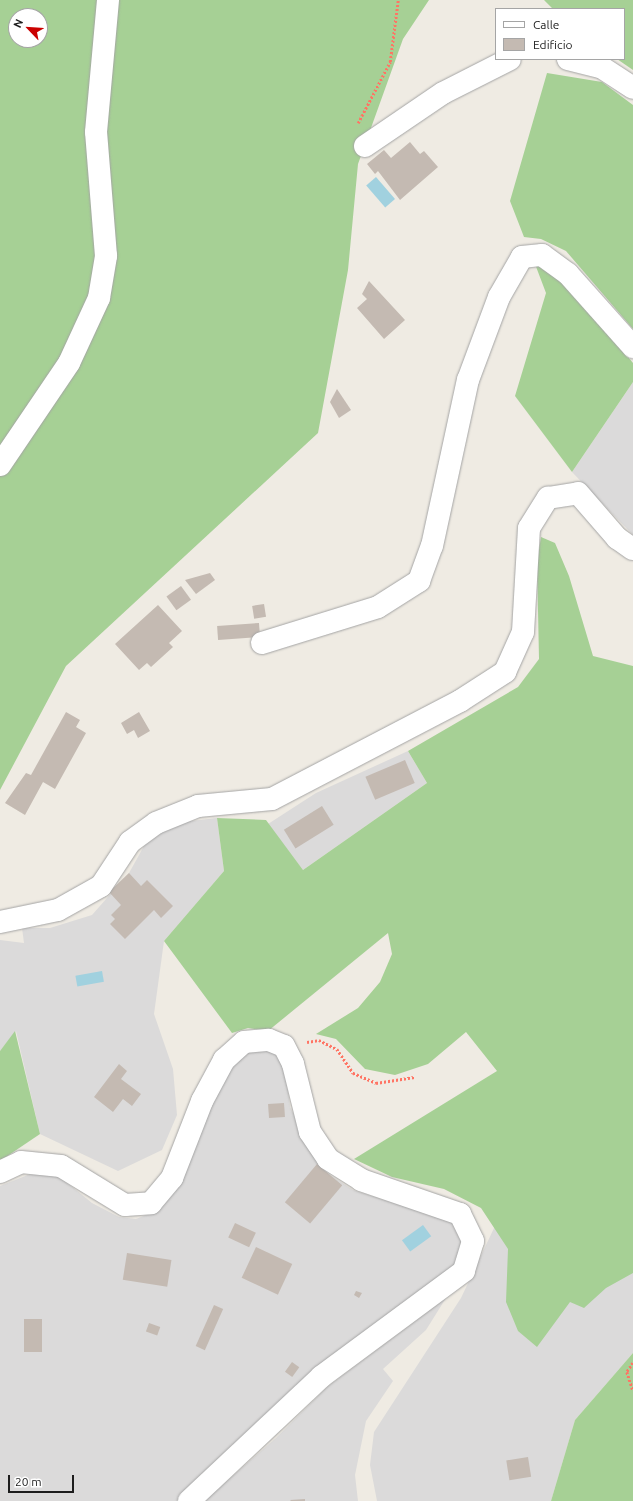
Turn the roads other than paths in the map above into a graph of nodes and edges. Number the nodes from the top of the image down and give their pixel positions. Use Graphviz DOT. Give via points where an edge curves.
graph roads {
  1 [pos="108,0"];
  2 [pos="508,60"];
  3 [pos="572,60"];
  4 [pos="633,88"];
  5 [pos="365,146"];
  6 [pos="633,347"];
  7 [pos="0,466"];
  8 [pos="633,550"];
  9 [pos="262,643"];
  10 [pos="0,922"];
  11 [pos="0,1172"];
  12 [pos="189,1501"];
  1 -- 7 [label="street" via="96,132 106,256 100,298 69,363"];
  2 -- 5 [label="street" via="443,93"];
  3 -- 4 [label="street" via="601,67"];
  6 -- 9 [label="street" via="568,274 542,255 522,257 499,297 468,380 432,546 419,581 378,608"];
  8 -- 10 [label="street" via="617,538 578,493 548,498 529,528 523,632 505,672 460,700 272,800 198,806 156,823 130,842 101,886 58,910"];
  11 -- 12 [label="street" via="22,1162 61,1166 125,1204 151,1203 172,1178 202,1101 224,1060 244,1042 269,1040 284,1046 293,1064 310,1132 328,1160 361,1180 460,1214 473,1241 464,1270 321,1377"];
}
